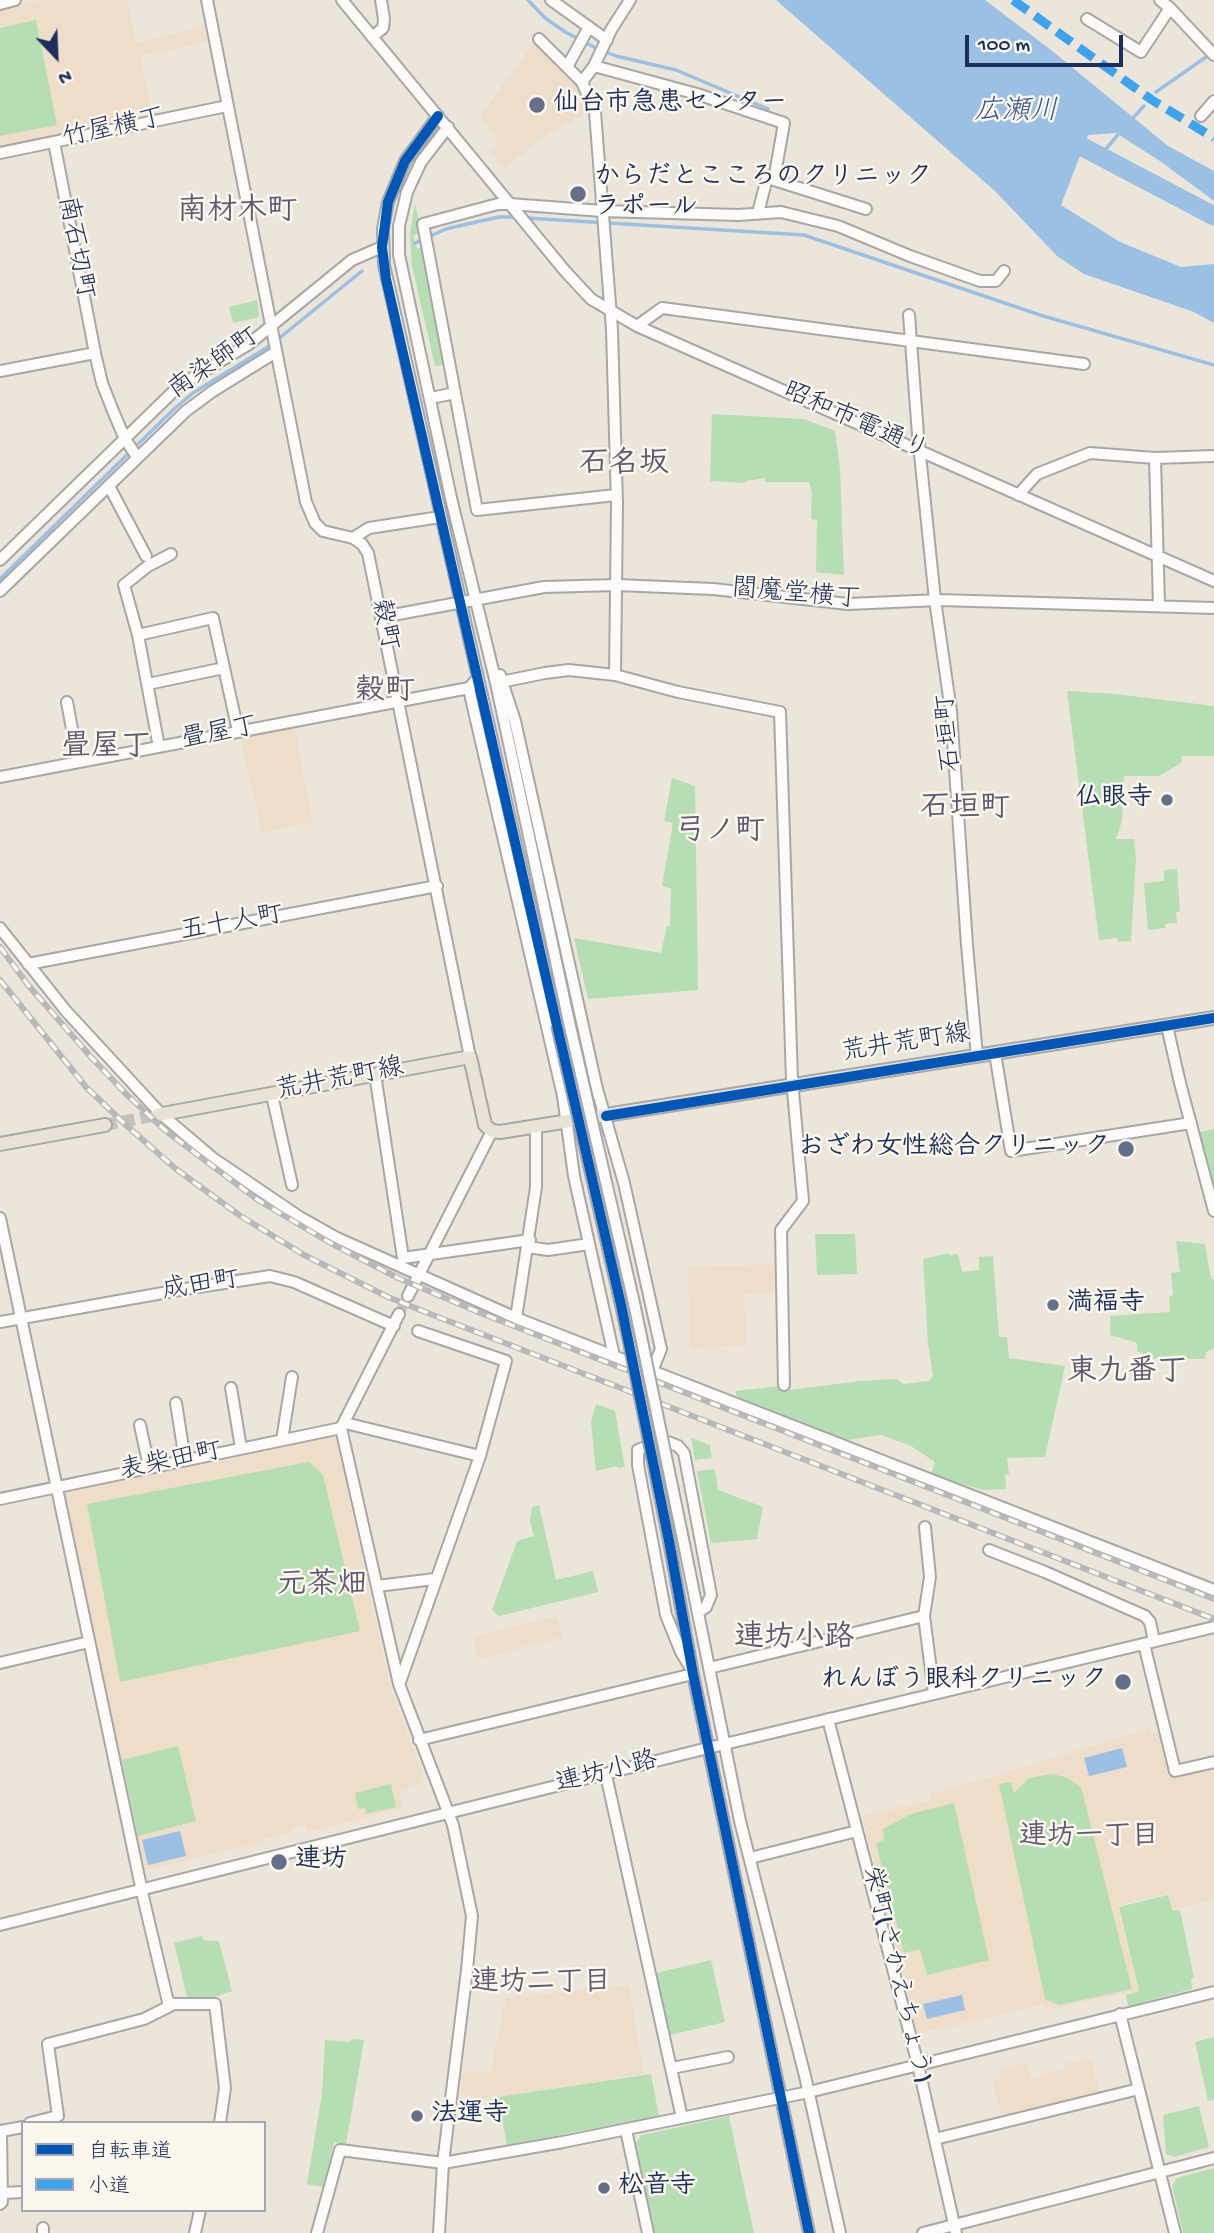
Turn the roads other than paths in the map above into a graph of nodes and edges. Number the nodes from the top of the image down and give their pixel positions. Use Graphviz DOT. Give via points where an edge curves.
graph roads {
  1 [pos="15,0"];
  2 [pos="207,0"];
  3 [pos="342,0"];
  4 [pos="381,0"];
  5 [pos="551,0"];
  6 [pos="630,0"];
  7 [pos="1160,0"];
  8 [pos="0,4"];
  9 [pos="1170,8"];
  10 [pos="1087,19"];
  11 [pos="589,27"];
  12 [pos="372,37"];
  13 [pos="540,39"];
  14 [pos="605,42"];
  15 [pos="1213,53"];
  16 [pos="596,63"];
  17 [pos="567,67"];
  18 [pos="582,82"];
  19 [pos="1214,101"];
  20 [pos="227,106"];
  21 [pos="438,116"];
  22 [pos="1201,116"];
  23 [pos="448,127"];
  24 [pos="54,142"];
  25 [pos="0,153"];
  26 [pos="774,180"];
  27 [pos="513,207"];
  28 [pos="866,209"];
  29 [pos="758,213"];
  30 [pos="602,214"];
  31 [pos="382,247"];
  32 [pos="1004,271"];
  33 [pos="610,312"];
  34 [pos="909,315"];
  35 [pos="637,326"];
  36 [pos="272,327"];
  37 [pos="910,341"];
  38 [pos="276,349"];
  39 [pos="95,354"];
  40 [pos="1084,364"];
  41 [pos="0,371"];
  42 [pos="455,393"];
  43 [pos="431,398"];
  44 [pos="126,441"];
  45 [pos="921,452"];
  46 [pos="136,455"];
  47 [pos="1214,456"];
  48 [pos="1155,458"];
  49 [pos="109,486"];
  50 [pos="616,495"];
  51 [pos="1018,495"];
  52 [pos="440,517"];
  53 [pos="353,538"];
  54 [pos="172,554"];
  55 [pos="146,556"];
  56 [pos="1157,558"];
  57 [pos="0,560"];
  58 [pos="1214,581"];
  59 [pos="617,585"];
  60 [pos="0,591"];
  61 [pos="475,599"];
  62 [pos="935,600"];
  63 [pos="460,603"];
  64 [pos="1159,606"];
  65 [pos="1214,607"];
  66 [pos="382,617"];
  67 [pos="138,635"];
  68 [pos="224,668"];
  69 [pos="615,675"];
  70 [pos="499,682"];
  71 [pos="473,683"];
  72 [pos="148,684"];
  73 [pos="399,701"];
  74 [pos="67,702"];
  75 [pos="238,731"];
  76 [pos="159,747"];
  77 [pos="79,762"];
  78 [pos="0,777"];
  79 [pos="437,886"];
  80 [pos="0,928"];
  81 [pos="28,964"];
  82 [pos="1214,1018"];
  83 [pos="1167,1026"];
  84 [pos="995,1053"];
  85 [pos="977,1056"];
  86 [pos="470,1057"];
  87 [pos="375,1074"];
  88 [pos="792,1086"];
  89 [pos="597,1089"];
  90 [pos="272,1094"];
  91 [pos="562,1096"];
  92 [pos="159,1115"];
  93 [pos="606,1116"];
  94 [pos="565,1122"];
  95 [pos="1191,1123"];
  96 [pos="105,1125"];
  97 [pos="536,1126"];
  98 [pos="492,1130"];
  99 [pos="0,1144"];
  100 [pos="292,1185"];
  101 [pos="1214,1211"];
  102 [pos="0,1218"];
  103 [pos="529,1243"];
  104 [pos="589,1244"];
  105 [pos="431,1254"];
  106 [pos="418,1276"];
  107 [pos="408,1296"];
  108 [pos="399,1314"];
  109 [pos="21,1318"];
  110 [pos="516,1318"];
  111 [pos="0,1322"];
  112 [pos="394,1326"];
  113 [pos="418,1331"];
  114 [pos="614,1356"];
  115 [pos="652,1371"];
  116 [pos="292,1377"];
  117 [pos="784,1385"];
  118 [pos="231,1388"];
  119 [pos="176,1403"];
  120 [pos="140,1424"];
  121 [pos="343,1426"];
  122 [pos="282,1440"];
  123 [pos="241,1448"];
  124 [pos="480,1456"];
  125 [pos="185,1460"];
  126 [pos="149,1467"];
  127 [pos="57,1488"];
  128 [pos="0,1499"];
  129 [pos="925,1527"];
  130 [pos="989,1550"];
  131 [pos="435,1578"];
  132 [pos="377,1586"];
  133 [pos="1214,1590"];
  134 [pos="699,1612"];
  135 [pos="923,1616"];
  136 [pos="1210,1628"];
  137 [pos="89,1642"];
  138 [pos="1149,1642"];
  139 [pos="0,1663"];
  140 [pos="709,1668"];
  141 [pos="692,1671"];
  142 [pos="399,1684"];
  143 [pos="934,1693"];
  144 [pos="828,1719"];
  145 [pos="419,1740"];
  146 [pos="724,1744"];
  147 [pos="708,1748"];
  148 [pos="1214,1762"];
  149 [pos="606,1775"];
  150 [pos="449,1813"];
  151 [pos="857,1831"];
  152 [pos="750,1858"];
  153 [pos="142,1889"];
  154 [pos="0,1925"];
  155 [pos="1214,1992"];
  156 [pos="174,2004"];
  157 [pos="1120,2014"];
  158 [pos="728,2057"];
  159 [pos="918,2065"];
  160 [pos="672,2068"];
  161 [pos="1139,2089"];
  162 [pos="809,2092"];
  163 [pos="781,2098"];
  164 [pos="682,2118"];
  165 [pos="38,2121"];
  166 [pos="220,2121"];
  167 [pos="21,2127"];
  168 [pos="626,2130"];
  169 [pos="935,2139"];
  170 [pos="1214,2158"];
  171 [pos="443,2163"];
  172 [pos="1160,2172"];
  173 [pos="21,2193"];
  174 [pos="1,2199"];
  175 [pos="199,2212"];
  176 [pos="955,2229"];
  177 [pos="194,2233"];
  178 [pos="317,2233"];
  179 [pos="439,2233"];
  180 [pos="648,2233"];
  181 [pos="809,2233"];
  182 [pos="840,2233"];
  183 [pos="923,2233"];
  184 [pos="1175,2233"];
  1 -- 8 [label="street"];
  2 -- 20 [label="street"];
  3 -- 12 [label="street"];
  4 -- 12 [label="street" via="383,28"];
  5 -- 11 [label="street"];
  6 -- 14 [label="street"];
  7 -- 9 [label="street"];
  9 -- 10 [label="street" via="1141,52"];
  9 -- 15 [label="street"];
  11 -- 14 [label="street"];
  11 -- 17 [label="street"];
  12 -- 21 [label="street"];
  13 -- 17 [label="street"];
  14 -- 16 [label="street"];
  16 -- 18 [label="street"];
  16 -- 26 [label="street" via="784,123"];
  17 -- 18 [label="street"];
  18 -- 30 [label="street" via="595,112"];
  19 -- 22 [label="street"];
  20 -- 24 [label="street, 竹屋横丁"];
  20 -- 36 [label="street"];
  21 -- 23 [label="street"];
  21 -- 31 [label="street" via="405,161 396,182 388,202"];
  23 -- 27 [label="street"];
  23 -- 43 [label="street" via="412,178 398,242"];
  24 -- 25 [label="street, 竹屋横丁"];
  24 -- 39 [label="street, 南石切町"];
  26 -- 28 [label="street"];
  26 -- 29 [label="street" via="767,178"];
  27 -- 30 [label="street"];
  27 -- 33 [label="street, 昭和市電通り" via="591,299"];
  27 -- 42 [label="street" via="492,206 423,224"];
  29 -- 30 [label="street"];
  29 -- 32 [label="street" via="780,212 838,226 980,281 996,281"];
  30 -- 33 [label="street"];
  31 -- 36 [label="street, 南染師町" via="352,260"];
  31 -- 52 [label="street"];
  33 -- 35 [label="street, 昭和市電通り"];
  33 -- 50 [label="street"];
  34 -- 37 [label="street, 石垣町"];
  35 -- 37 [label="street" via="662,307"];
  35 -- 45 [label="street, 昭和市電通り"];
  36 -- 38 [label="street"];
  36 -- 44 [label="street, 南染師町" via="178,386"];
  37 -- 40 [label="street"];
  37 -- 45 [label="street, 石垣町"];
  38 -- 46 [label="street" via="186,411"];
  38 -- 53 [label="street" via="306,502 323,531"];
  39 -- 41 [label="street"];
  39 -- 44 [label="street, 南石切町"];
  42 -- 43 [label="street"];
  42 -- 50 [label="street" via="477,510"];
  43 -- 61 [label="street"];
  44 -- 46 [label="street, 南石切町"];
  44 -- 57 [label="street, 南染師町"];
  45 -- 51 [label="street, 昭和市電通り"];
  45 -- 62 [label="street, 石垣町"];
  46 -- 49 [label="street"];
  47 -- 48 [label="street"];
  48 -- 51 [label="street" via="1090,453 1037,474"];
  48 -- 56 [label="street"];
  49 -- 55 [label="street"];
  49 -- 60 [label="street"];
  50 -- 59 [label="street"];
  51 -- 56 [label="street, 昭和市電通り"];
  52 -- 53 [label="street" via="369,528"];
  52 -- 63 [label="street"];
  53 -- 66 [label="street, 穀町" via="368,553"];
  54 -- 67 [label="street" via="124,585"];
  56 -- 58 [label="street, 昭和市電通り"];
  56 -- 64 [label="street"];
  59 -- 61 [label="street, 閻魔堂横丁" via="544,587"];
  59 -- 62 [label="street, 閻魔堂横丁" via="713,589 848,604"];
  59 -- 69 [label="street"];
  61 -- 63 [label="street, 閻魔堂横丁"];
  61 -- 70 [label="street"];
  62 -- 64 [label="street, 閻魔堂横丁"];
  62 -- 85 [label="street, 石垣町" via="951,711"];
  63 -- 66 [label="street, 閻魔堂横丁"];
  63 -- 71 [label="street"];
  64 -- 65 [label="street, 閻魔堂横丁"];
  66 -- 73 [label="street, 穀町"];
  67 -- 68 [label="street" via="213,618"];
  67 -- 72 [label="street"];
  68 -- 72 [label="street"];
  68 -- 75 [label="street"];
  69 -- 70 [label="street" via="569,670"];
  69 -- 88 [label="street" via="780,712"];
  70 -- 89 [label="street" via="515,721"];
  70 -- 134 [label="street, bridge"];
  71 -- 73 [label="street, 畳屋丁"];
  71 -- 91 [label="street"];
  71 -- 141 [label="street, bridge" via="621,1305"];
  72 -- 76 [label="street"];
  73 -- 75 [label="street, 畳屋丁"];
  73 -- 79 [label="street, 穀町"];
  74 -- 77 [label="street"];
  75 -- 76 [label="street, 畳屋丁"];
  76 -- 77 [label="street, 畳屋丁"];
  77 -- 78 [label="street, 畳屋丁"];
  79 -- 81 [label="street, 五十人町"];
  79 -- 86 [label="street, 穀町"];
  80 -- 81 [label="street"];
  81 -- 92 [label="street"];
  82 -- 83 [label="main road, 荒井荒町線"];
  83 -- 84 [label="main road, 荒井荒町線"];
  83 -- 95 [label="street"];
  84 -- 85 [label="main road, 荒井荒町線"];
  84 -- 95 [label="street" via="1011,1150"];
  85 -- 88 [label="main road, 荒井荒町線"];
  86 -- 87 [label="main road, 荒井荒町線"];
  86 -- 98 [label="main road" via="485,1125"];
  87 -- 90 [label="main road, 荒井荒町線"];
  87 -- 105 [label="street" via="403,1258"];
  88 -- 93 [label="main road, 荒井荒町線"];
  88 -- 117 [label="street" via="803,1201 781,1230"];
  89 -- 91 [label="street"];
  89 -- 93 [label="street"];
  90 -- 92 [label="main road, 荒井荒町線"];
  90 -- 100 [label="street"];
  91 -- 94 [label="street"];
  92 -- 106 [label="street" via="298,1216"];
  93 -- 94 [label="main road, 荒井荒町線"];
  93 -- 115 [label="street" via="661,1349"];
  94 -- 97 [label="main road, 荒井荒町線"];
  94 -- 104 [label="street"];
  95 -- 101 [label="street"];
  96 -- 99 [label="main road"];
  97 -- 98 [label="main road, 荒井荒町線"];
  97 -- 103 [label="street" via="537,1187"];
  98 -- 105 [label="street"];
  102 -- 109 [label="street"];
  103 -- 104 [label="street" via="548,1250"];
  103 -- 105 [label="street"];
  103 -- 110 [label="street"];
  104 -- 114 [label="street"];
  105 -- 106 [label="street"];
  106 -- 107 [label="street"];
  106 -- 110 [label="street"];
  108 -- 112 [label="street"];
  109 -- 111 [label="street, 成田町"];
  109 -- 112 [label="street, 成田町" via="270,1276"];
  109 -- 127 [label="street"];
  110 -- 114 [label="street"];
  112 -- 121 [label="street"];
  113 -- 124 [label="street" via="506,1361"];
  114 -- 115 [label="street"];
  115 -- 133 [label="street"];
  116 -- 122 [label="street"];
  118 -- 123 [label="street"];
  119 -- 125 [label="street"];
  120 -- 126 [label="street"];
  121 -- 122 [label="street, 表柴田町"];
  121 -- 124 [label="street"];
  121 -- 132 [label="street"];
  122 -- 123 [label="street, 表柴田町"];
  123 -- 125 [label="street, 表柴田町"];
  124 -- 131 [label="street"];
  125 -- 126 [label="street, 表柴田町"];
  126 -- 127 [label="street, 表柴田町"];
  127 -- 128 [label="street, 表柴田町"];
  127 -- 137 [label="street"];
  129 -- 135 [label="street" via="930,1577"];
  130 -- 138 [label="street" via="1144,1616 1150,1622"];
  131 -- 132 [label="street"];
  131 -- 142 [label="street"];
  132 -- 142 [label="street"];
  134 -- 140 [label="street"];
  134 -- 141 [label="street" via="711,1595 684,1453 678,1446 657,1442 638,1450 638,1465 666,1615"];
  135 -- 140 [label="street"];
  135 -- 143 [label="street"];
  136 -- 138 [label="street, 連坊小路"];
  137 -- 139 [label="street"];
  137 -- 153 [label="street"];
  138 -- 143 [label="street, 連坊小路"];
  138 -- 148 [label="street" via="1175,1771"];
  140 -- 146 [label="street"];
  141 -- 145 [label="street"];
  141 -- 147 [label="street"];
  142 -- 145 [label="street"];
  143 -- 144 [label="street, 連坊小路"];
  144 -- 146 [label="street, 連坊小路"];
  144 -- 151 [label="street, 栄町(さかえちょう)"];
  145 -- 150 [label="street"];
  146 -- 147 [label="street, 連坊小路"];
  146 -- 152 [label="street"];
  147 -- 149 [label="street, 連坊小路"];
  147 -- 163 [label="street"];
  149 -- 150 [label="street, 連坊小路"];
  149 -- 160 [label="street"];
  150 -- 153 [label="street, 連坊小路"];
  150 -- 171 [label="street" via="471,1916"];
  151 -- 152 [label="street"];
  151 -- 159 [label="street, 栄町(さかえちょう)"];
  152 -- 162 [label="street"];
  153 -- 154 [label="street, 連坊小路"];
  153 -- 156 [label="street" via="168,2002"];
  155 -- 157 [label="street"];
  156 -- 165 [label="street" via="144,2019 48,2044 58,2116"];
  156 -- 166 [label="street" via="215,2004 225,2088"];
  157 -- 159 [label="street"];
  157 -- 161 [label="street"];
  158 -- 160 [label="street"];
  159 -- 162 [label="street"];
  159 -- 169 [label="street, 栄町(さかえちょう)"];
  160 -- 164 [label="street"];
  161 -- 169 [label="street"];
  161 -- 172 [label="street"];
  162 -- 163 [label="street"];
  162 -- 182 [label="street"];
  163 -- 164 [label="street"];
  163 -- 181 [label="street"];
  164 -- 168 [label="street"];
  167 -- 174 [label="street" via="1,2131"];
  168 -- 171 [label="street"];
  168 -- 180 [label="street"];
  169 -- 176 [label="street, 栄町(さかえちょう)"];
  170 -- 172 [label="street"];
  171 -- 178 [label="street" via="340,2150"];
  171 -- 179 [label="street"];
  172 -- 176 [label="street"];
  172 -- 184 [label="street"];
  173 -- 174 [label="street"];
  175 -- 177 [label="street"];
  176 -- 183 [label="street"];
}
